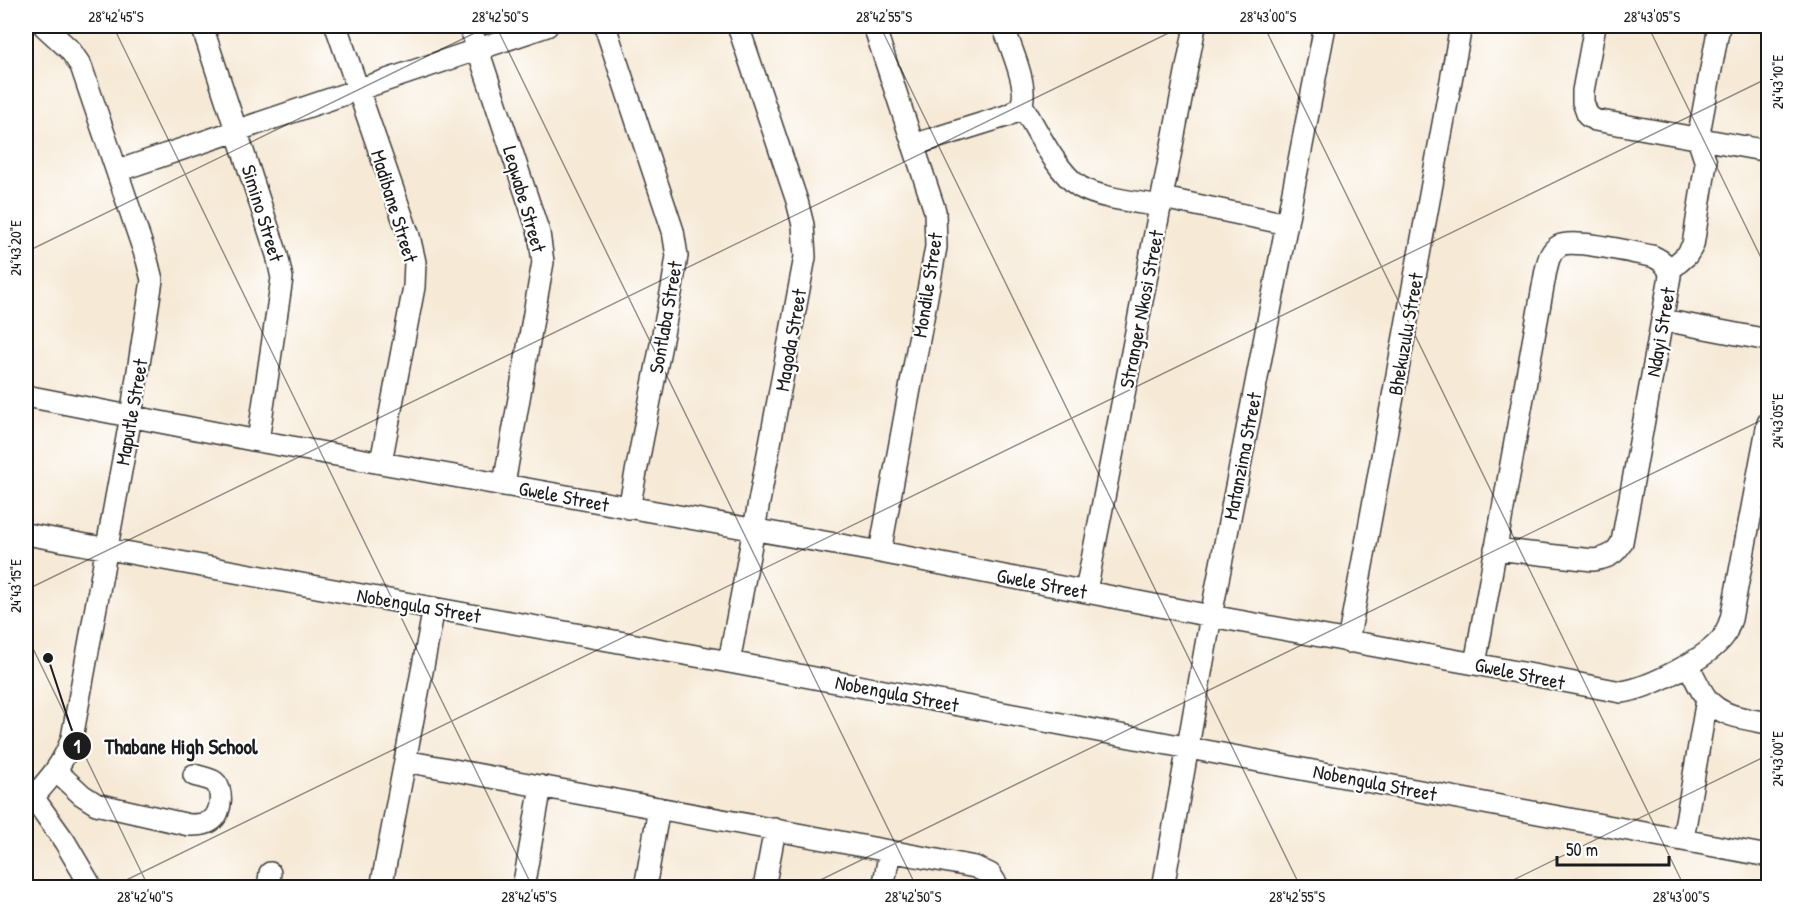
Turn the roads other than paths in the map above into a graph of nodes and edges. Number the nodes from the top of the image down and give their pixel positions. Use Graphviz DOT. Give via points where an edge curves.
graph roads {
  1 [pos="44,26"];
  2 [pos="202,26"];
  3 [pos="336,26"];
  4 [pos="470,26"];
  5 [pos="547,26"];
  6 [pos="605,26"];
  7 [pos="738,26"];
  8 [pos="874,26"];
  9 [pos="1003,26"];
  10 [pos="1195,26"];
  11 [pos="1325,26"];
  12 [pos="1461,26"];
  13 [pos="1594,26"];
  14 [pos="1719,26"];
  15 [pos="478,49"];
  16 [pos="357,88"];
  17 [pos="1022,105"];
  18 [pos="237,129"];
  19 [pos="1698,139"];
  20 [pos="913,145"];
  21 [pos="1768,151"];
  22 [pos="117,171"];
  23 [pos="1162,202"];
  24 [pos="1287,224"];
  25 [pos="1670,270"];
  26 [pos="1663,320"];
  27 [pos="1768,340"];
  28 [pos="26,396"];
  29 [pos="131,416"];
  30 [pos="1768,423"];
  31 [pos="258,441"];
  32 [pos="1765,460"];
  33 [pos="381,462"];
  34 [pos="504,484"];
  35 [pos="629,508"];
  36 [pos="755,530"];
  37 [pos="26,534"];
  38 [pos="106,548"];
  39 [pos="1495,549"];
  40 [pos="880,552"];
  41 [pos="1086,591"];
  42 [pos="434,608"];
  43 [pos="1211,616"];
  44 [pos="1348,642"];
  45 [pos="729,662"];
  46 [pos="1475,664"];
  47 [pos="1688,664"];
  48 [pos="1707,699"];
  49 [pos="1768,723"];
  50 [pos="1187,747"];
  51 [pos="405,761"];
  52 [pos="56,771"];
  53 [pos="194,775"];
  54 [pos="541,786"];
  55 [pos="29,801"];
  56 [pos="659,808"];
  57 [pos="775,829"];
  58 [pos="1683,839"];
  59 [pos="890,851"];
  60 [pos="1768,856"];
  61 [pos="92,888"];
  62 [pos="381,888"];
  63 [pos="523,888"];
  64 [pos="645,888"];
  65 [pos="764,888"];
  66 [pos="883,888"];
  67 [pos="999,888"];
  68 [pos="1163,888"];
  1 -- 22 [label="street, Maputle Street" via="81,66"];
  2 -- 18 [label="street, Simino Street"];
  3 -- 16 [label="street, Madibane Street"];
  4 -- 15 [label="street, Leqwabe Street"];
  5 -- 15 [label="street"];
  6 -- 35 [label="street, Sontlaba Street" via="673,231 677,256"];
  7 -- 36 [label="street, Magoda Street" via="797,201 806,242"];
  8 -- 20 [label="street, Mondile Street"];
  9 -- 17 [label="street" via="1024,88"];
  10 -- 23 [label="street, Stranger Nkosi Street"];
  11 -- 24 [label="street, Matanzima Street"];
  12 -- 44 [label="street, Bhekuzulu Street"];
  13 -- 19 [label="street" via="1583,91 1588,116"];
  14 -- 19 [label="street"];
  15 -- 16 [label="street"];
  15 -- 34 [label="street, Leqwabe Street" via="538,233 543,262"];
  16 -- 18 [label="street"];
  16 -- 33 [label="street, Madibane Street" via="415,262 414,287"];
  17 -- 20 [label="street" via="1006,116"];
  17 -- 23 [label="street" via="1055,162 1081,187 1099,194"];
  18 -- 22 [label="street"];
  18 -- 31 [label="street, Simino Street" via="282,278"];
  19 -- 21 [label="street"];
  19 -- 25 [label="street" via="1706,163 1693,245"];
  20 -- 40 [label="street, Mondile Street" via="935,211 936,247"];
  22 -- 29 [label="street, Maputle Street" via="152,280"];
  23 -- 24 [label="street"];
  23 -- 41 [label="street, Stranger Nkosi Street"];
  24 -- 43 [label="street, Matanzima Street"];
  25 -- 26 [label="street, Ndayi Street"];
  25 -- 39 [label="street, Ndayi Street" via="1658,259 1641,254 1568,243 1553,250 1546,270"];
  26 -- 27 [label="street"];
  26 -- 39 [label="street, Ndayi Street" via="1618,550 1593,560"];
  28 -- 29 [label="street, Gwele Street"];
  29 -- 31 [label="street, Gwele Street"];
  29 -- 38 [label="street, Maputle Street"];
  30 -- 32 [label="street, Gwele Street"];
  31 -- 33 [label="street, Gwele Street"];
  32 -- 47 [label="street, Gwele Street" via="1731,619 1723,637"];
  33 -- 34 [label="street, Gwele Street"];
  34 -- 35 [label="street, Gwele Street"];
  35 -- 36 [label="street, Gwele Street"];
  36 -- 40 [label="street, Gwele Street"];
  36 -- 45 [label="street, Magoda Street"];
  37 -- 38 [label="street, Nobengula Street"];
  38 -- 42 [label="street, Nobengula Street"];
  38 -- 52 [label="street, Maputle Street" via="72,738"];
  39 -- 46 [label="street, Ndayi Street"];
  40 -- 41 [label="street, Gwele Street"];
  41 -- 43 [label="street, Gwele Street"];
  42 -- 45 [label="street, Nobengula Street"];
  42 -- 51 [label="street"];
  43 -- 44 [label="street, Gwele Street"];
  43 -- 50 [label="street, Matanzima Street"];
  44 -- 46 [label="street, Gwele Street"];
  45 -- 50 [label="street, Nobengula Street"];
  46 -- 47 [label="street, Gwele Street" via="1621,692 1635,691"];
  47 -- 48 [label="street"];
  48 -- 49 [label="street" via="1719,710"];
  48 -- 58 [label="street"];
  50 -- 58 [label="street, Nobengula Street"];
  50 -- 68 [label="street, Matanzima Street"];
  51 -- 54 [label="street"];
  51 -- 62 [label="street"];
  52 -- 53 [label="street" via="96,804 199,825 213,820 220,801 214,781"];
  52 -- 55 [label="street, Maputle Street"];
  54 -- 56 [label="street"];
  54 -- 63 [label="street"];
  55 -- 61 [label="street" via="65,842"];
  56 -- 57 [label="street"];
  56 -- 64 [label="street"];
  57 -- 59 [label="street"];
  57 -- 65 [label="street"];
  58 -- 60 [label="street, Nobengula Street"];
  59 -- 66 [label="street"];
  59 -- 67 [label="street" via="975,867 990,874"];
}
